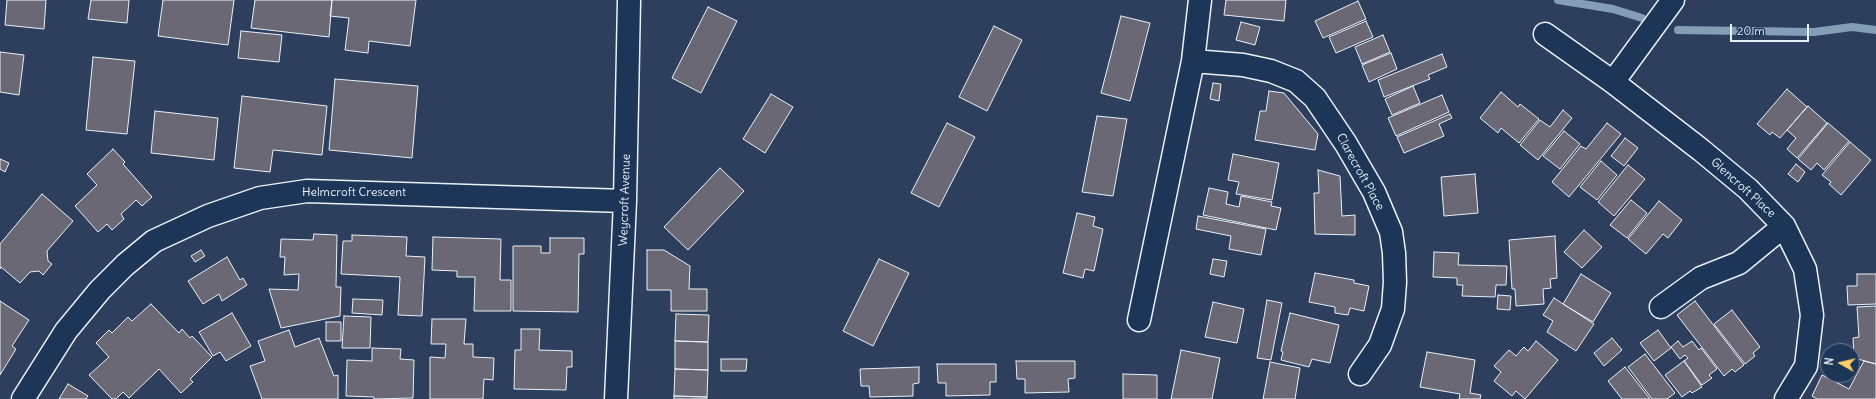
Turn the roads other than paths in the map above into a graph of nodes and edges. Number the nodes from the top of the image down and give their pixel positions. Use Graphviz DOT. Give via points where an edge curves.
graph roads {
  1 [pos="629,0"];
  2 [pos="1200,0"];
  3 [pos="1673,0"];
  4 [pos="1545,34"];
  5 [pos="1193,61"];
  6 [pos="1613,82"];
  7 [pos="625,201"];
  8 [pos="1784,226"];
  9 [pos="1661,307"];
  10 [pos="1139,320"];
  11 [pos="1360,374"];
  12 [pos="23,399"];
  13 [pos="616,399"];
  14 [pos="1786,399"];
  1 -- 7 [label="street, Weycroft Avenue"];
  2 -- 5 [label="street"];
  3 -- 6 [label="street"];
  4 -- 6 [label="street, Glencroft Place"];
  5 -- 10 [label="street"];
  5 -- 11 [label="street, Clarecroft Place" via="1271,70 1296,82 1315,98 1374,192 1391,232 1395,282 1392,308 1380,344"];
  6 -- 8 [label="street, Glencroft Place" via="1748,189"];
  7 -- 12 [label="street, Helmcroft Crescent" via="307,191 260,198 208,216 154,240 100,290 66,331"];
  7 -- 13 [label="street, Weycroft Avenue"];
  8 -- 9 [label="street" via="1739,263 1701,278"];
  8 -- 14 [label="street, Glencroft Place" via="1805,269 1812,315 1806,366"];
}
